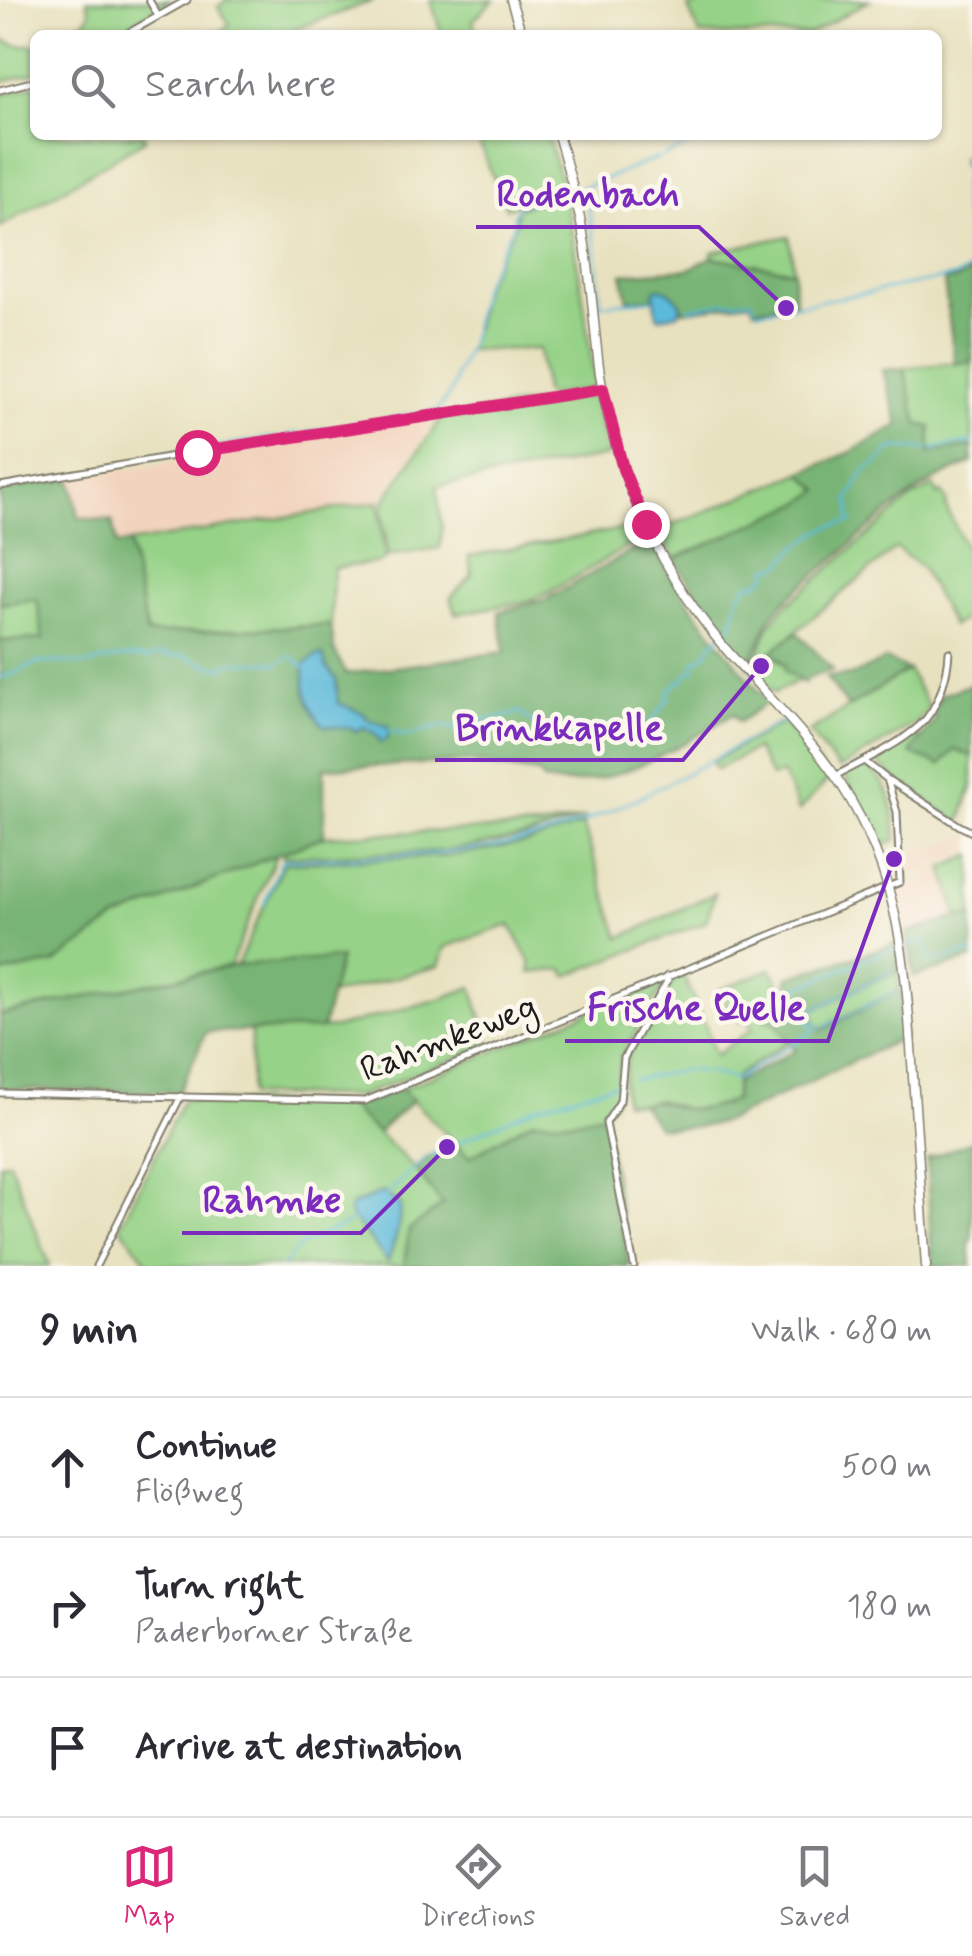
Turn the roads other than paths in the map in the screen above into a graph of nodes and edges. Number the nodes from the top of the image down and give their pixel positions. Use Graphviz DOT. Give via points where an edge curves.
graph roads {
  1 [pos="149,0"];
  2 [pos="187,0"];
  3 [pos="511,0"];
  4 [pos="158,16"];
  5 [pos="134,30"];
  6 [pos="520,30"];
  7 [pos="30,82"];
  8 [pos="0,90"];
  9 [pos="559,140"];
  10 [pos="603,389"];
  11 [pos="0,486"];
  12 [pos="948,652"];
  13 [pos="864,761"];
  14 [pos="836,776"];
  15 [pos="887,779"];
  16 [pos="972,832"];
  17 [pos="888,886"];
  18 [pos="668,976"];
  19 [pos="0,1093"];
  20 [pos="180,1096"];
  21 [pos="96,1266"];
  22 [pos="634,1266"];
  23 [pos="926,1266"];
  1 -- 4 [label="street"];
  2 -- 4 [label="street"];
  3 -- 6 [label="main road"];
  4 -- 5 [label="street"];
  7 -- 8 [label="street"];
  9 -- 10 [label="main road" via="586,248"];
  10 -- 11 [label="street"];
  10 -- 14 [label="main road" via="623,469 670,570 719,640"];
  12 -- 13 [label="street" via="946,674 925,720"];
  13 -- 14 [label="street"];
  13 -- 15 [label="street"];
  14 -- 17 [label="main road"];
  15 -- 16 [label="street"];
  15 -- 17 [label="street" via="897,812 900,882"];
  17 -- 18 [label="street, Rahmkeweg"];
  17 -- 23 [label="main road" via="902,947"];
  18 -- 20 [label="street, Rahmkeweg" via="365,1101"];
  18 -- 22 [label="street" via="624,1058 620,1102 606,1124"];
  19 -- 20 [label="street, Rahmkeweg"];
  20 -- 21 [label="street"];
}
